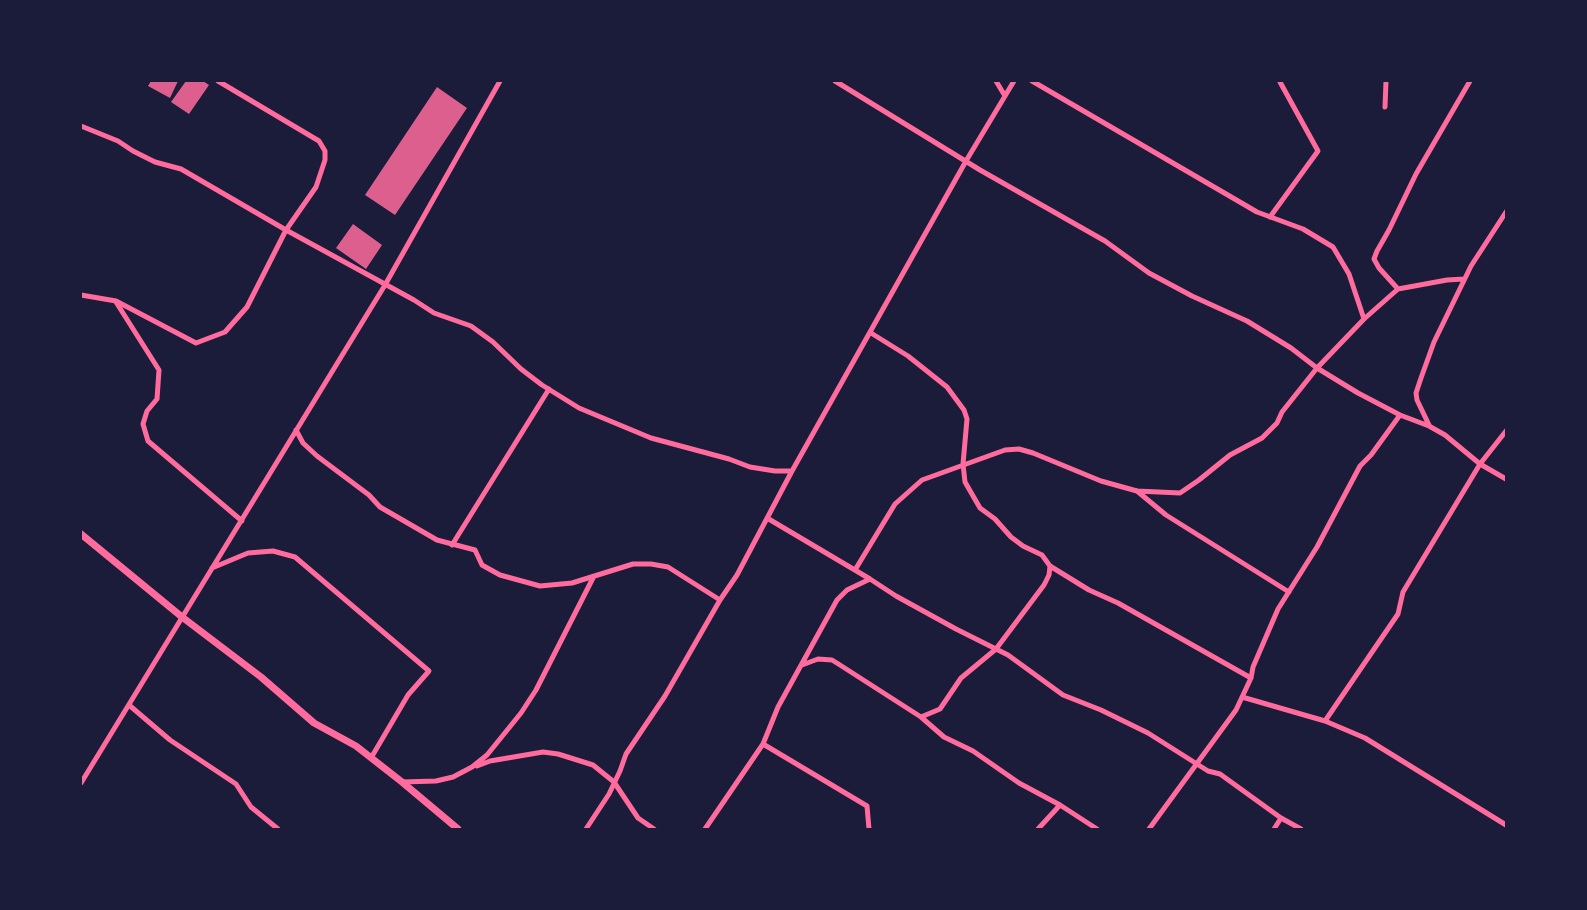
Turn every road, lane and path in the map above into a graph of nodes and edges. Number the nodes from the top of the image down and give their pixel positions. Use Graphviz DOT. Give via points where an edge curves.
graph roads {
  1 [pos="218,81"];
  2 [pos="500,81"];
  3 [pos="835,81"];
  4 [pos="996,81"];
  5 [pos="1014,81"];
  6 [pos="1032,81"];
  7 [pos="1279,81"];
  8 [pos="1386,81"];
  9 [pos="1470,81"];
  10 [pos="1005,96"];
  11 [pos="1386,107"];
  12 [pos="81,126"];
  13 [pos="966,161"];
  14 [pos="1506,212"];
  15 [pos="1270,217"];
  16 [pos="286,230"];
  17 [pos="1464,279"];
  18 [pos="385,285"];
  19 [pos="1398,289"];
  20 [pos="81,295"];
  21 [pos="116,301"];
  22 [pos="1364,319"];
  23 [pos="871,333"];
  24 [pos="1317,368"];
  25 [pos="549,389"];
  26 [pos="1400,414"];
  27 [pos="1429,426"];
  28 [pos="296,430"];
  29 [pos="1506,431"];
  30 [pos="963,464"];
  31 [pos="1480,464"];
  32 [pos="792,471"];
  33 [pos="1506,479"];
  34 [pos="1137,491"];
  35 [pos="767,518"];
  36 [pos="242,521"];
  37 [pos="81,534"];
  38 [pos="452,545"];
  39 [pos="1050,566"];
  40 [pos="211,569"];
  41 [pos="855,570"];
  42 [pos="594,576"];
  43 [pos="870,579"];
  44 [pos="1288,592"];
  45 [pos="720,600"];
  46 [pos="182,617"];
  47 [pos="996,649"];
  48 [pos="802,665"];
  49 [pos="1251,678"];
  50 [pos="1242,698"];
  51 [pos="129,705"];
  52 [pos="921,717"];
  53 [pos="1326,721"];
  54 [pos="763,744"];
  55 [pos="371,758"];
  56 [pos="1196,763"];
  57 [pos="472,767"];
  58 [pos="402,782"];
  59 [pos="614,782"];
  60 [pos="81,783"];
  61 [pos="1060,805"];
  62 [pos="1281,818"];
  63 [pos="1506,825"];
  64 [pos="278,829"];
  65 [pos="458,829"];
  66 [pos="586,829"];
  67 [pos="654,829"];
  68 [pos="705,829"];
  69 [pos="869,829"];
  70 [pos="1038,829"];
  71 [pos="1097,829"];
  72 [pos="1149,829"];
  73 [pos="1274,829"];
  74 [pos="1301,829"];
  1 -- 16 [label="street" via="323,147 325,160 316,187"];
  2 -- 18 [label="street"];
  3 -- 13 [label="street"];
  4 -- 10 [label="street"];
  5 -- 10 [label="street"];
  6 -- 15 [label="street"];
  7 -- 15 [label="street" via="1318,151"];
  8 -- 11 [label="street"];
  9 -- 19 [label="street" via="1416,174 1374,259"];
  10 -- 13 [label="street"];
  12 -- 16 [label="street" via="154,162 181,169"];
  13 -- 23 [label="street"];
  13 -- 24 [label="street" via="1105,241 1149,273 1247,321"];
  14 -- 17 [label="street"];
  15 -- 22 [label="street" via="1303,229 1333,247 1349,274"];
  16 -- 18 [label="street"];
  16 -- 21 [label="street" via="247,306 225,332 196,343"];
  17 -- 19 [label="street"];
  17 -- 27 [label="street" via="1434,342 1416,393"];
  18 -- 25 [label="street" via="434,313 481,332"];
  18 -- 28 [label="street"];
  19 -- 22 [label="street"];
  20 -- 21 [label="street"];
  21 -- 36 [label="street" via="159,369 158,399 147,411 143,424 148,441"];
  22 -- 24 [label="street"];
  23 -- 30 [label="street" via="947,387 964,410 967,419"];
  23 -- 32 [label="street"];
  24 -- 26 [label="street"];
  24 -- 34 [label="street" via="1262,438 1230,455 1180,493"];
  25 -- 32 [label="street" via="579,408 651,438 759,470"];
  25 -- 38 [label="street"];
  26 -- 27 [label="street"];
  26 -- 44 [label="street" via="1360,466"];
  27 -- 31 [label="street"];
  28 -- 36 [label="street"];
  28 -- 38 [label="street" via="317,456 381,507"];
  29 -- 31 [label="street"];
  30 -- 34 [label="street" via="1019,449"];
  30 -- 39 [label="street" via="965,482 980,508 1011,537 1042,555"];
  30 -- 41 [label="street" via="922,480 895,504"];
  31 -- 33 [label="street"];
  31 -- 53 [label="street" via="1403,592 1398,614"];
  32 -- 35 [label="street"];
  34 -- 44 [label="street" via="1166,515"];
  35 -- 41 [label="street"];
  35 -- 45 [label="street"];
  36 -- 40 [label="street"];
  37 -- 46 [label="street"];
  38 -- 42 [label="street" via="476,550 482,565 523,583 572,583"];
  39 -- 47 [label="street" via="1044,585"];
  39 -- 49 [label="street"];
  40 -- 46 [label="street"];
  40 -- 55 [label="street" via="248,553 273,551 295,557 429,671 408,695"];
  41 -- 43 [label="street"];
  42 -- 45 [label="street" via="633,564 668,567"];
  42 -- 57 [label="street" via="536,690 504,735"];
  43 -- 47 [label="street"];
  43 -- 48 [label="street" via="847,590 837,600"];
  44 -- 49 [label="street"];
  45 -- 59 [label="street" via="665,696 626,754"];
  46 -- 51 [label="street"];
  46 -- 55 [label="street" via="314,723"];
  47 -- 52 [label="street" via="961,678 940,709"];
  47 -- 56 [label="street" via="1063,695 1148,733"];
  48 -- 52 [label="street" via="818,659 832,660"];
  48 -- 54 [label="street"];
  49 -- 50 [label="street"];
  50 -- 53 [label="street"];
  50 -- 56 [label="street"];
  51 -- 60 [label="street"];
  51 -- 64 [label="street" via="170,740 236,784 251,807"];
  52 -- 61 [label="street" via="944,737"];
  53 -- 63 [label="street" via="1365,738"];
  54 -- 68 [label="street"];
  54 -- 69 [label="street" via="867,806"];
  55 -- 58 [label="street"];
  56 -- 62 [label="street" via="1231,780"];
  56 -- 72 [label="street"];
  57 -- 58 [label="street" via="436,781"];
  57 -- 59 [label="street" via="543,752 592,765"];
  58 -- 65 [label="street"];
  59 -- 66 [label="street"];
  59 -- 67 [label="street" via="638,818"];
  61 -- 70 [label="street"];
  61 -- 71 [label="street"];
  62 -- 73 [label="street"];
  62 -- 74 [label="street"];
}
